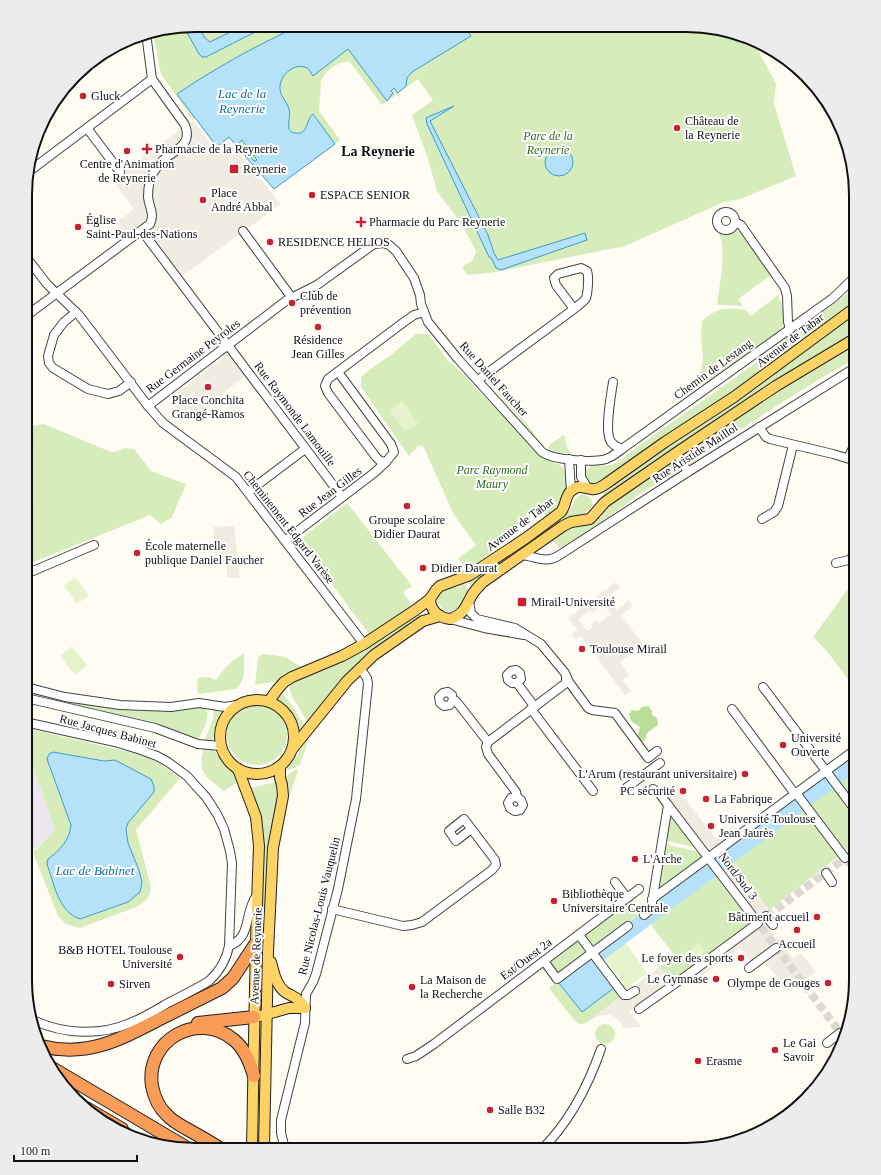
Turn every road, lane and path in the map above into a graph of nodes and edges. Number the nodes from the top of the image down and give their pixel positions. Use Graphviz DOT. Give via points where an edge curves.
graph roads {
  1 [pos="147,40"];
  2 [pos="152,80"];
  3 [pos="87,128"];
  4 [pos="34,168"];
  5 [pos="120,172"];
  6 [pos="735,222"];
  7 [pos="243,230"];
  8 [pos="142,231"];
  9 [pos="32,265"];
  10 [pos="849,283"];
  11 [pos="57,294"];
  12 [pos="420,295"];
  13 [pos="292,298"];
  14 [pos="574,309"];
  15 [pos="32,312"];
  16 [pos="76,312"];
  17 [pos="424,312"];
  18 [pos="849,312"];
  19 [pos="790,329"];
  20 [pos="849,342"];
  21 [pos="228,345"];
  22 [pos="849,371"];
  23 [pos="338,372"];
  24 [pos="478,380"];
  25 [pos="131,382"];
  26 [pos="613,382"];
  27 [pos="148,406"];
  28 [pos="759,427"];
  29 [pos="793,445"];
  30 [pos="305,449"];
  31 [pos="622,449"];
  32 [pos="676,453"];
  33 [pos="849,459"];
  34 [pos="575,460"];
  35 [pos="386,462"];
  36 [pos="688,472"];
  37 [pos="590,488"];
  38 [pos="571,491"];
  39 [pos="248,492"];
  40 [pos="342,498"];
  41 [pos="598,510"];
  42 [pos="762,519"];
  43 [pos="286,540"];
  44 [pos="538,544"];
  45 [pos="94,545"];
  46 [pos="521,555"];
  47 [pos="548,560"];
  48 [pos="849,560"];
  49 [pos="836,563"];
  50 [pos="32,571"];
  51 [pos="430,599"];
  52 [pos="469,601"];
  53 [pos="440,616"];
  54 [pos="450,619"];
  55 [pos="528,636"];
  56 [pos="364,644"];
  57 [pos="360,668"];
  58 [pos="566,678"];
  59 [pos="517,683"];
  60 [pos="763,687"];
  61 [pos="32,689"];
  62 [pos="32,699"];
  63 [pos="453,700"];
  64 [pos="269,701"];
  65 [pos="237,705"];
  66 [pos="532,708"];
  67 [pos="732,710"];
  68 [pos="32,723"];
  69 [pos="488,742"];
  70 [pos="221,746"];
  71 [pos="292,749"];
  72 [pos="657,751"];
  73 [pos="849,753"];
  74 [pos="660,763"];
  75 [pos="280,766"];
  76 [pos="238,769"];
  77 [pos="830,777"];
  78 [pos="626,788"];
  79 [pos="653,789"];
  80 [pos="592,792"];
  81 [pos="516,797"];
  82 [pos="799,798"];
  83 [pos="849,802"];
  84 [pos="668,804"];
  85 [pos="471,830"];
  86 [pos="845,858"];
  87 [pos="712,862"];
  88 [pos="826,873"];
  89 [pos="615,882"];
  90 [pos="832,882"];
  91 [pos="647,883"];
  92 [pos="638,889"];
  93 [pos="653,890"];
  94 [pos="257,895"];
  95 [pos="627,898"];
  96 [pos="652,899"];
  97 [pos="332,909"];
  98 [pos="644,914"];
  99 [pos="766,916"];
  100 [pos="773,925"];
  101 [pos="628,926"];
  102 [pos="579,935"];
  103 [pos="256,943"];
  104 [pos="230,946"];
  105 [pos="776,948"];
  106 [pos="268,951"];
  107 [pos="592,953"];
  108 [pos="544,961"];
  109 [pos="749,968"];
  110 [pos="634,991"];
  111 [pos="305,1008"];
  112 [pos="639,1009"];
  113 [pos="266,1014"];
  114 [pos="254,1017"];
  115 [pos="38,1022"];
  116 [pos="189,1029"];
  117 [pos="840,1033"];
  118 [pos="827,1043"];
  119 [pos="47,1048"];
  120 [pos="601,1049"];
  121 [pos="407,1059"];
  122 [pos="63,1075"];
  123 [pos="254,1076"];
  124 [pos="178,1142"];
  125 [pos="211,1143"];
  126 [pos="252,1143"];
  127 [pos="264,1143"];
  128 [pos="284,1143"];
  129 [pos="548,1143"];
  1 -- 2 [label="street"];
  2 -- 3 [label="street"];
  2 -- 8 [label="street" via="188,130 182,146 162,160 153,174 148,197 152,221"];
  3 -- 4 [label="street"];
  3 -- 5 [label="street"];
  6 -- 19 [label="street" via="741,225 785,288"];
  7 -- 13 [label="street"];
  8 -- 11 [label="street"];
  8 -- 21 [label="street, Rue Raymonde Lamouille"];
  9 -- 11 [label="street, Rue Germaine Peyroles"];
  10 -- 19 [label="street, Chemin de Lestang" via="833,298"];
  11 -- 15 [label="street"];
  11 -- 16 [label="street, Rue Germaine Peyroles"];
  12 -- 13 [label="street, Rue Germaine Peyroles" via="412,273 396,251 389,245 378,243 318,285"];
  12 -- 17 [label="street, Rue Daniel Faucher"];
  13 -- 21 [label="street, Rue Germaine Peyroles"];
  14 -- 14 [label="street" via="586,298 588,274 581,268 558,274 554,278 556,285"];
  14 -- 24 [label="street"];
  16 -- 25 [label="street, Rue Germaine Peyroles"];
  16 -- 25 [label="street" via="54,335 48,356 49,363 88,389 108,394 119,391"];
  17 -- 23 [label="street" via="414,315"];
  17 -- 24 [label="street, Rue Daniel Faucher" via="434,329"];
  18 -- 37 [label="main road, Avenue de Tabar" via="734,397 607,483 598,488"];
  19 -- 31 [label="street, Chemin de Lestang"];
  20 -- 32 [label="main road, Avenue de Tabar" via="776,386"];
  21 -- 27 [label="street, Rue Germaine Peyroles"];
  21 -- 30 [label="street, Rue Raymonde Lamouille"];
  22 -- 28 [label="street, Rue Aristide Maillol"];
  23 -- 35 [label="street, Rue Jean Gilles" via="393,448 394,452"];
  23 -- 35 [label="street" via="328,379 325,386 328,393 376,457"];
  24 -- 34 [label="street, Rue Daniel Faucher" via="542,452 551,457"];
  25 -- 27 [label="street, Rue Germaine Peyroles"];
  26 -- 31 [label="street" via="608,431 611,442"];
  27 -- 39 [label="street, Cheminement Edgard Varèse" via="163,423 236,476"];
  28 -- 29 [label="street" via="766,437"];
  28 -- 36 [label="street, Rue Aristide Maillol"];
  29 -- 33 [label="street"];
  29 -- 42 [label="street" via="778,506 774,512"];
  30 -- 39 [label="street"];
  30 -- 40 [label="street, Rue Raymonde Lamouille"];
  31 -- 34 [label="street, Chemin de Lestang" via="607,459"];
  32 -- 36 [label="street"];
  32 -- 41 [label="main road, Avenue de Tabar" via="605,502"];
  34 -- 37 [label="street" via="581,477"];
  34 -- 38 [label="street"];
  35 -- 40 [label="street, Rue Jean Gilles"];
  36 -- 47 [label="street, Rue Aristide Maillol"];
  37 -- 38 [label="main road, Avenue de Tabar" via="578,487"];
  37 -- 41 [label="main road" via="599,499"];
  38 -- 51 [label="main road, Avenue de Tabar" via="564,509 557,516 470,575 440,586"];
  39 -- 43 [label="street, Cheminement Edgard Varèse"];
  40 -- 43 [label="street, Rue Jean Gilles"];
  41 -- 44 [label="main road, Avenue de Tabar" via="590,519 571,522"];
  43 -- 56 [label="street, Cheminement Edgard Varèse"];
  44 -- 46 [label="main road, Avenue de Tabar"];
  44 -- 47 [label="street" via="538,551"];
  45 -- 50 [label="street"];
  46 -- 47 [label="street"];
  46 -- 52 [label="main road, Avenue de Tabar" via="483,582"];
  48 -- 49 [label="street"];
  51 -- 53 [label="main road" via="432,610"];
  51 -- 56 [label="main road, Avenue de Tabar"];
  52 -- 54 [label="main road, Avenue de Tabar" via="463,612"];
  52 -- 55 [label="street" via="471,613 477,619 515,628"];
  53 -- 54 [label="main road"];
  53 -- 57 [label="main road" via="423,621 374,655"];
  54 -- 55 [label="street"];
  55 -- 58 [label="street" via="548,650"];
  56 -- 64 [label="main road, Avenue de Tabar" via="292,677 284,682"];
  57 -- 71 [label="main road"];
  57 -- 97 [label="street, Rue Nicolas-Louis Vauquelin" via="368,684 356,791"];
  58 -- 66 [label="street" via="566,683"];
  58 -- 72 [label="street" via="588,708 615,713 648,758"];
  59 -- 66 [label="street"];
  60 -- 77 [label="street"];
  61 -- 65 [label="street" via="120,706 171,707 199,703 225,707"];
  62 -- 70 [label="street" via="155,728 198,744"];
  63 -- 69 [label="street"];
  64 -- 65 [label="main road" via="256,699"];
  64 -- 71 [label="main road" via="280,707 291,720 294,738"];
  65 -- 70 [label="main road" via="228,713 223,723 220,734"];
  66 -- 69 [label="street"];
  66 -- 80 [label="street"];
  67 -- 82 [label="street"];
  68 -- 104 [label="street, Rue Jacques Babinet" via="157,756 187,776 206,797 224,829 232,863"];
  69 -- 81 [label="street" via="488,754 516,792"];
  70 -- 76 [label="main road" via="229,761"];
  71 -- 75 [label="main road"];
  73 -- 77 [label="street" via="839,758"];
  74 -- 78 [label="street"];
  75 -- 76 [label="main road" via="257,774"];
  75 -- 106 [label="main road, Avenue de Reynerie" via="283,796 274,848"];
  76 -- 94 [label="main road, Avenue de Reynerie" via="257,823"];
  77 -- 82 [label="street"];
  77 -- 83 [label="street"];
  79 -- 84 [label="street, Nord/Sud 3"];
  82 -- 86 [label="street"];
  82 -- 87 [label="street"];
  84 -- 87 [label="street, Nord/Sud 3"];
  84 -- 93 [label="street"];
  85 -- 97 [label="street" via="495,860 496,865 422,922 403,926"];
  87 -- 96 [label="street"];
  87 -- 112 [label="street, Nord/Sud 3" via="758,923"];
  88 -- 90 [label="street"];
  89 -- 95 [label="street"];
  91 -- 93 [label="street"];
  92 -- 95 [label="street, Est/Ouest 2a"];
  93 -- 96 [label="street"];
  94 -- 103 [label="main road, Avenue de Reynerie"];
  94 -- 104 [label="street, Rue Jacques Babinet" via="252,901 242,938"];
  95 -- 102 [label="street, Est/Ouest 2a"];
  96 -- 98 [label="street" via="651,909"];
  97 -- 111 [label="street, Rue Nicolas-Louis Vauquelin" via="316,974 306,994"];
  99 -- 100 [label="street"];
  101 -- 107 [label="street"];
  102 -- 107 [label="street"];
  102 -- 108 [label="street, Est/Ouest 2a"];
  103 -- 114 [label="main road, Avenue de Reynerie"];
  103 -- 119 [label="highway" via="233,978 222,988 134,1033 114,1042 84,1050"];
  104 -- 115 [label="street, Rue Jacques Babinet" via="223,965 209,981 129,1024 104,1030 78,1032 53,1028"];
  105 -- 109 [label="street"];
  106 -- 111 [label="main road" via="277,982 285,992 299,999"];
  106 -- 113 [label="main road, Avenue de Reynerie"];
  107 -- 108 [label="street" via="557,979"];
  107 -- 110 [label="street" via="624,994 628,996"];
  108 -- 121 [label="street, Est/Ouest 2a" via="434,1044"];
  111 -- 113 [label="main road" via="289,1008"];
  111 -- 128 [label="street, Rue Nicolas-Louis Vauquelin" via="305,1023 282,1120"];
  113 -- 114 [label="main road"];
  113 -- 127 [label="main road, Avenue de Reynerie"];
  114 -- 116 [label="highway" via="199,1022"];
  114 -- 123 [label="main road, Avenue de Reynerie"];
  116 -- 123 [label="highway" via="212,1029 234,1040 246,1054"];
  116 -- 125 [label="highway" via="168,1041 160,1050 152,1067 153,1091 167,1116"];
  117 -- 118 [label="street"];
  120 -- 129 [label="street" via="583,1093"];
  122 -- 124 [label="highway"];
  123 -- 126 [label="main road, Avenue de Reynerie"];
}
